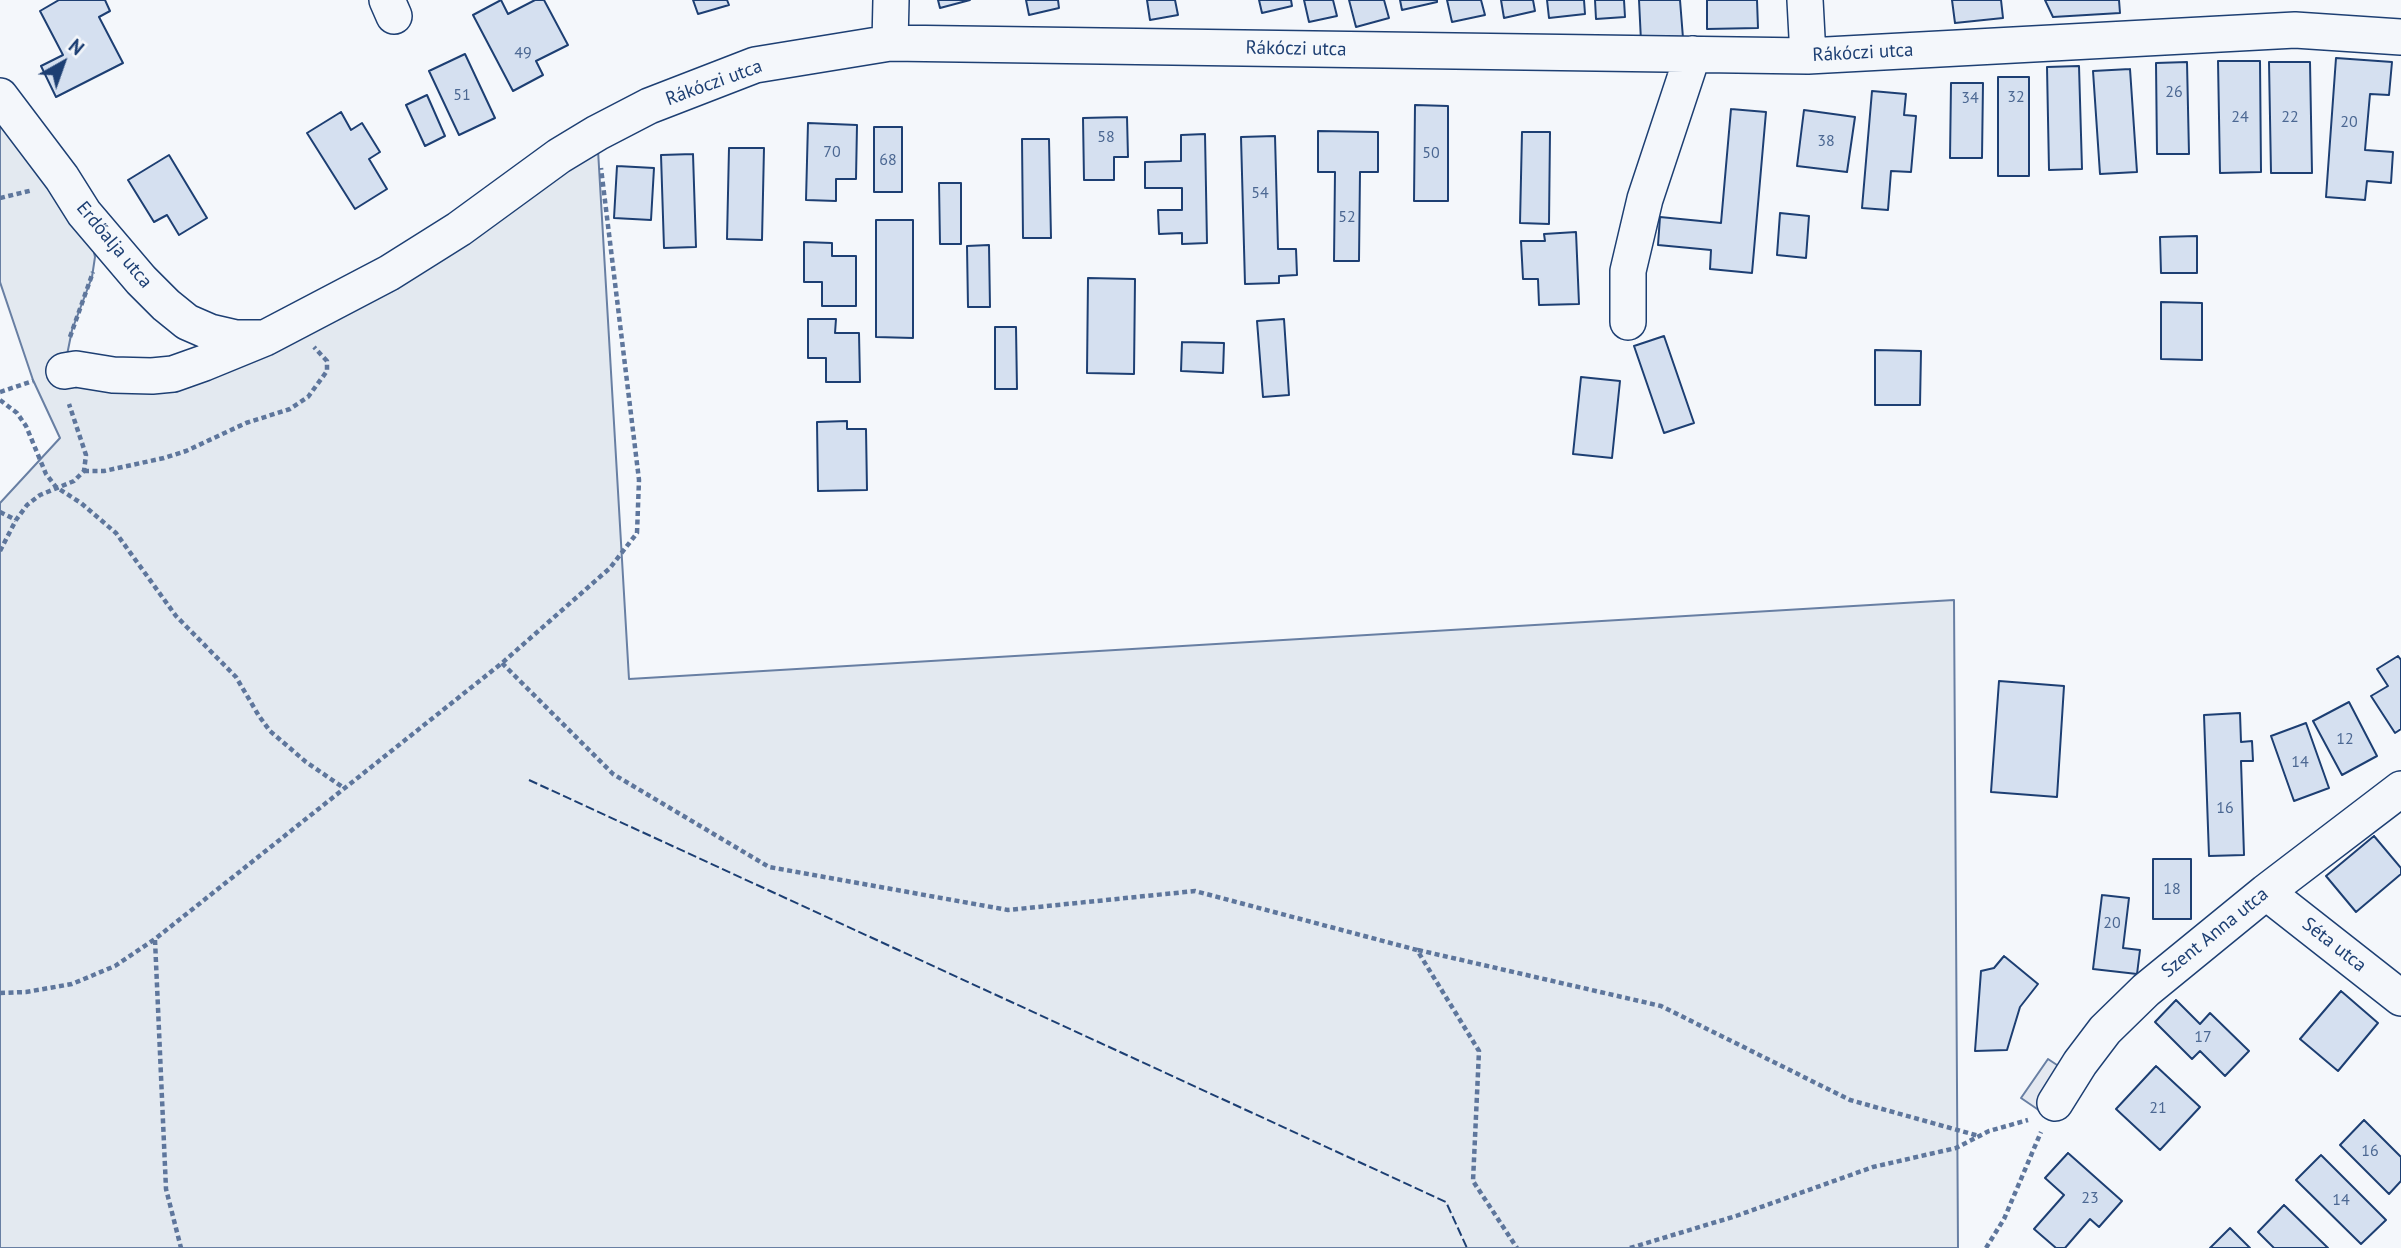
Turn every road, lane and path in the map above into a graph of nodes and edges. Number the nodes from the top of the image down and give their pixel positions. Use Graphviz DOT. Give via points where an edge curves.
graph roads {
  1 [pos="891,0"];
  2 [pos="1805,0"];
  3 [pos="2302,15"];
  4 [pos="2401,37"];
  5 [pos="890,43"];
  6 [pos="1693,54"];
  7 [pos="1808,56"];
  8 [pos="0,96"];
  9 [pos="597,133"];
  10 [pos="93,267"];
  11 [pos="299,321"];
  12 [pos="1628,322"];
  13 [pos="265,338"];
  14 [pos="64,371"];
  15 [pos="0,400"];
  16 [pos="84,471"];
  17 [pos="56,487"];
  18 [pos="0,512"];
  19 [pos="16,520"];
  20 [pos="0,551"];
  21 [pos="502,663"];
  22 [pos="344,788"];
  23 [pos="2401,789"];
  24 [pos="2266,892"];
  25 [pos="155,939"];
  26 [pos="1417,950"];
  27 [pos="0,993"];
  28 [pos="2401,998"];
  29 [pos="2055,1103"];
  30 [pos="1979,1136"];
  31 [pos="181,1248"];
  32 [pos="1517,1248"];
  33 [pos="1630,1248"];
  34 [pos="1986,1248"];
  1 -- 5 [label="street"];
  2 -- 7 [label="street"];
  3 -- 4 [label="street, Rákóczi utca"];
  3 -- 7 [label="street, Rákóczi utca"];
  5 -- 6 [label="street, Rákóczi utca"];
  5 -- 9 [label="street, Rákóczi utca" via="755,65 649,106"];
  6 -- 7 [label="street, Rákóczi utca"];
  6 -- 12 [label="street" via="1645,199 1628,271"];
  8 -- 13 [label="street, Erdőalja utca" via="84,214 166,305 187,322 210,332"];
  9 -- 11 [label="street, Rákóczi utca" via="447,236"];
  9 -- 21 [label="path" via="639,480 637,533 610,568"];
  10 -- 14 [label="path"];
  11 -- 13 [label="street, Rákóczi utca"];
  11 -- 16 [label="path" via="328,365 305,399 186,451 104,471"];
  13 -- 14 [label="street, Rákóczi utca" via="173,374 132,377"];
  14 -- 16 [label="path" via="86,456"];
  15 -- 17 [label="path" via="26,426"];
  16 -- 17 [label="path" via="74,481"];
  17 -- 19 [label="path" via="27,505"];
  17 -- 22 [label="path" via="116,533 176,616 236,677 271,731"];
  18 -- 19 [label="path"];
  19 -- 20 [label="path"];
  21 -- 22 [label="path"];
  21 -- 26 [label="path" via="613,774 769,867 1008,910 1195,891"];
  22 -- 25 [label="path"];
  23 -- 24 [label="street, Szent Anna utca"];
  24 -- 28 [label="street, Séta utca"];
  24 -- 29 [label="street, Szent Anna utca" via="2146,990 2105,1030"];
  25 -- 27 [label="path" via="115,966 72,984"];
  25 -- 31 [label="path" via="166,1189"];
  26 -- 30 [label="path" via="1661,1006 1850,1100"];
  26 -- 32 [label="path" via="1479,1051 1473,1181"];
  29 -- 30 [label="path" via="2028,1120"];
  29 -- 34 [label="path" via="2004,1219"];
  30 -- 33 [label="path" via="1956,1148 1873,1167"];
}
